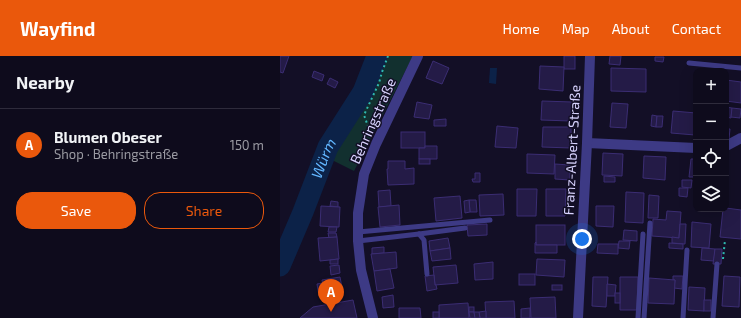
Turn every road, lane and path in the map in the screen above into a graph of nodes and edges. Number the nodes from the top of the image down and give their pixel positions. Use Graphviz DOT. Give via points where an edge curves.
graph roads {
  1 [pos="388,56"];
  2 [pos="418,56"];
  3 [pos="590,56"];
  4 [pos="689,63"];
  5 [pos="741,68"];
  6 [pos="741,138"];
  7 [pos="587,143"];
  8 [pos="376,144"];
  9 [pos="729,144"];
  10 [pos="693,148"];
  11 [pos="490,220"];
  12 [pos="650,223"];
  13 [pos="465,228"];
  14 [pos="419,234"];
  15 [pos="643,234"];
  16 [pos="358,236"];
  17 [pos="725,240"];
  18 [pos="687,250"];
  19 [pos="716,267"];
  20 [pos="428,274"];
  21 [pos="373,318"];
  22 [pos="578,318"];
  23 [pos="638,318"];
  24 [pos="644,318"];
  25 [pos="684,318"];
  26 [pos="713,318"];
  1 -- 8 [label="path" via="364,115"];
  2 -- 8 [label="street, Behringstraße"];
  3 -- 7 [label="street, Franz-Albert-Straße"];
  4 -- 5 [label="lane"];
  6 -- 9 [label="street"];
  7 -- 10 [label="street"];
  7 -- 22 [label="street, Franz-Albert-Straße"];
  8 -- 16 [label="street, Behringstraße" via="364,174 358,214"];
  11 -- 16 [label="lane"];
  12 -- 24 [label="lane"];
  13 -- 14 [label="lane"];
  14 -- 16 [label="lane"];
  14 -- 20 [label="lane" via="424,240"];
  15 -- 23 [label="lane"];
  16 -- 21 [label="street, Behringstraße" via="361,270"];
  17 -- 19 [label="path" via="722,265"];
  18 -- 25 [label="lane"];
  19 -- 26 [label="lane"];
}
